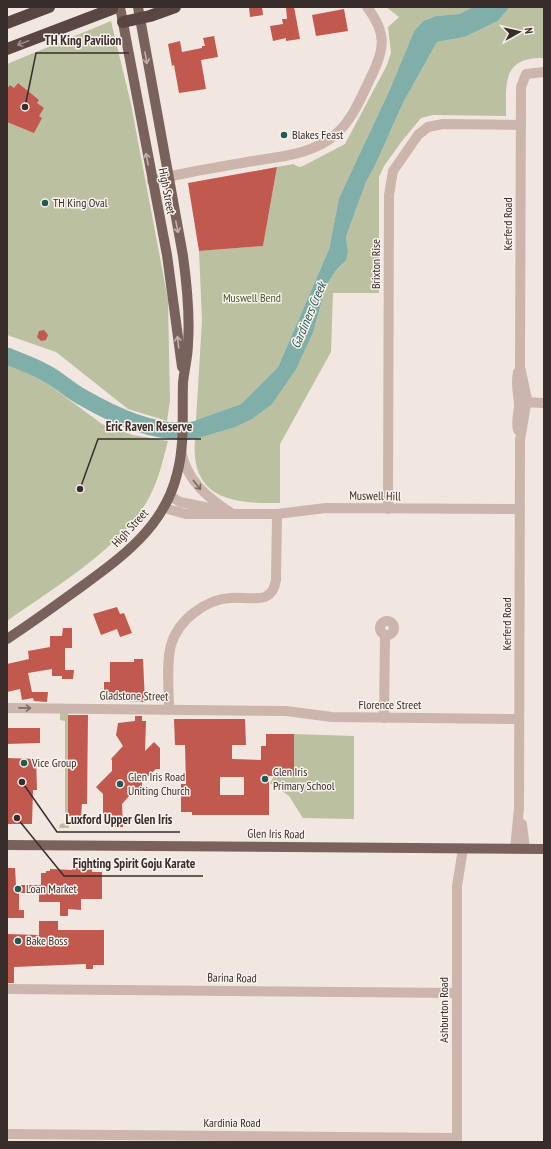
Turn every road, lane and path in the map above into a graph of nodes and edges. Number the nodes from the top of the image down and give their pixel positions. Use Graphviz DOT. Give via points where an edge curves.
graph roads {
  1 [pos="49,7"];
  2 [pos="175,7"];
  3 [pos="367,7"];
  4 [pos="116,8"];
  5 [pos="139,13"];
  6 [pos="122,20"];
  7 [pos="7,23"];
  8 [pos="7,49"];
  9 [pos="544,72"];
  10 [pos="521,125"];
  11 [pos="168,176"];
  12 [pos="152,181"];
  13 [pos="183,380"];
  14 [pos="523,402"];
  15 [pos="544,403"];
  16 [pos="181,447"];
  17 [pos="170,496"];
  18 [pos="164,508"];
  19 [pos="388,509"];
  20 [pos="520,509"];
  21 [pos="231,513"];
  22 [pos="277,514"];
  23 [pos="385,635"];
  24 [pos="7,639"];
  25 [pos="7,708"];
  26 [pos="169,710"];
  27 [pos="260,711"];
  28 [pos="384,718"];
  29 [pos="519,719"];
  30 [pos="7,845"];
  31 [pos="458,849"];
  32 [pos="520,849"];
  33 [pos="544,849"];
  34 [pos="7,989"];
  35 [pos="457,993"];
  36 [pos="7,1134"];
  37 [pos="457,1140"];
  1 -- 7 [label="highway"];
  2 -- 5 [label="highway"];
  3 -- 11 [label="street" via="380,31 381,57 348,121 333,137 299,153"];
  4 -- 6 [label="main road, High Street"];
  4 -- 8 [label="highway, one-way"];
  5 -- 6 [label="highway"];
  5 -- 11 [label="main road, High Street, one-way"];
  12 -- 6 [label="main road, High Street, one-way"];
  9 -- 10 [label="street, Kerferd Road" via="529,73 522,81"];
  10 -- 14 [label="street, Kerferd Road" via="520,367 516,383"];
  10 -- 19 [label="street, Brixton Rise" via="432,125 418,135 393,171 389,196"];
  11 -- 12 [label="street"];
  11 -- 13 [label="main road, High Street, one-way" via="183,256 188,300 188,346"];
  13 -- 12 [label="main road, High Street, one-way" via="170,273"];
  13 -- 16 [label="main road, High Street"];
  14 -- 15 [label="street"];
  14 -- 20 [label="street, Kerferd Road"];
  16 -- 17 [label="main road, High Street" via="177,474"];
  16 -- 21 [label="street, one-way" via="186,468 199,488"];
  17 -- 18 [label="main road, High Street"];
  17 -- 21 [label="street, Muswell Hill" via="180,502"];
  18 -- 21 [label="street, Muswell Hill" via="186,514"];
  18 -- 24 [label="main road, High Street" via="146,534 128,552"];
  19 -- 20 [label="street, Muswell Hill"];
  19 -- 22 [label="street, Muswell Hill" via="326,508"];
  20 -- 29 [label="street, Kerferd Road"];
  21 -- 22 [label="street, Muswell Hill"];
  22 -- 26 [label="street" via="274,588 263,597 231,598 212,602 184,622 174,637 170,653"];
  23 -- 28 [label="street"];
  25 -- 26 [label="street, Gladstone Street, one-way"];
  26 -- 27 [label="street, Gladstone Street"];
  27 -- 28 [label="street, Florence Street" via="296,711 332,717"];
  28 -- 29 [label="street, Florence Street"];
  29 -- 32 [label="street, Kerferd Road"];
  30 -- 31 [label="main road, Glen Iris Road"];
  31 -- 32 [label="main road, Glen Iris Road"];
  31 -- 35 [label="street, Ashburton Road"];
  32 -- 33 [label="main road, Glen Iris Road"];
  34 -- 35 [label="street, Barina Road"];
  35 -- 37 [label="street, Ashburton Road"];
  36 -- 37 [label="street, Kardinia Road"];
}
